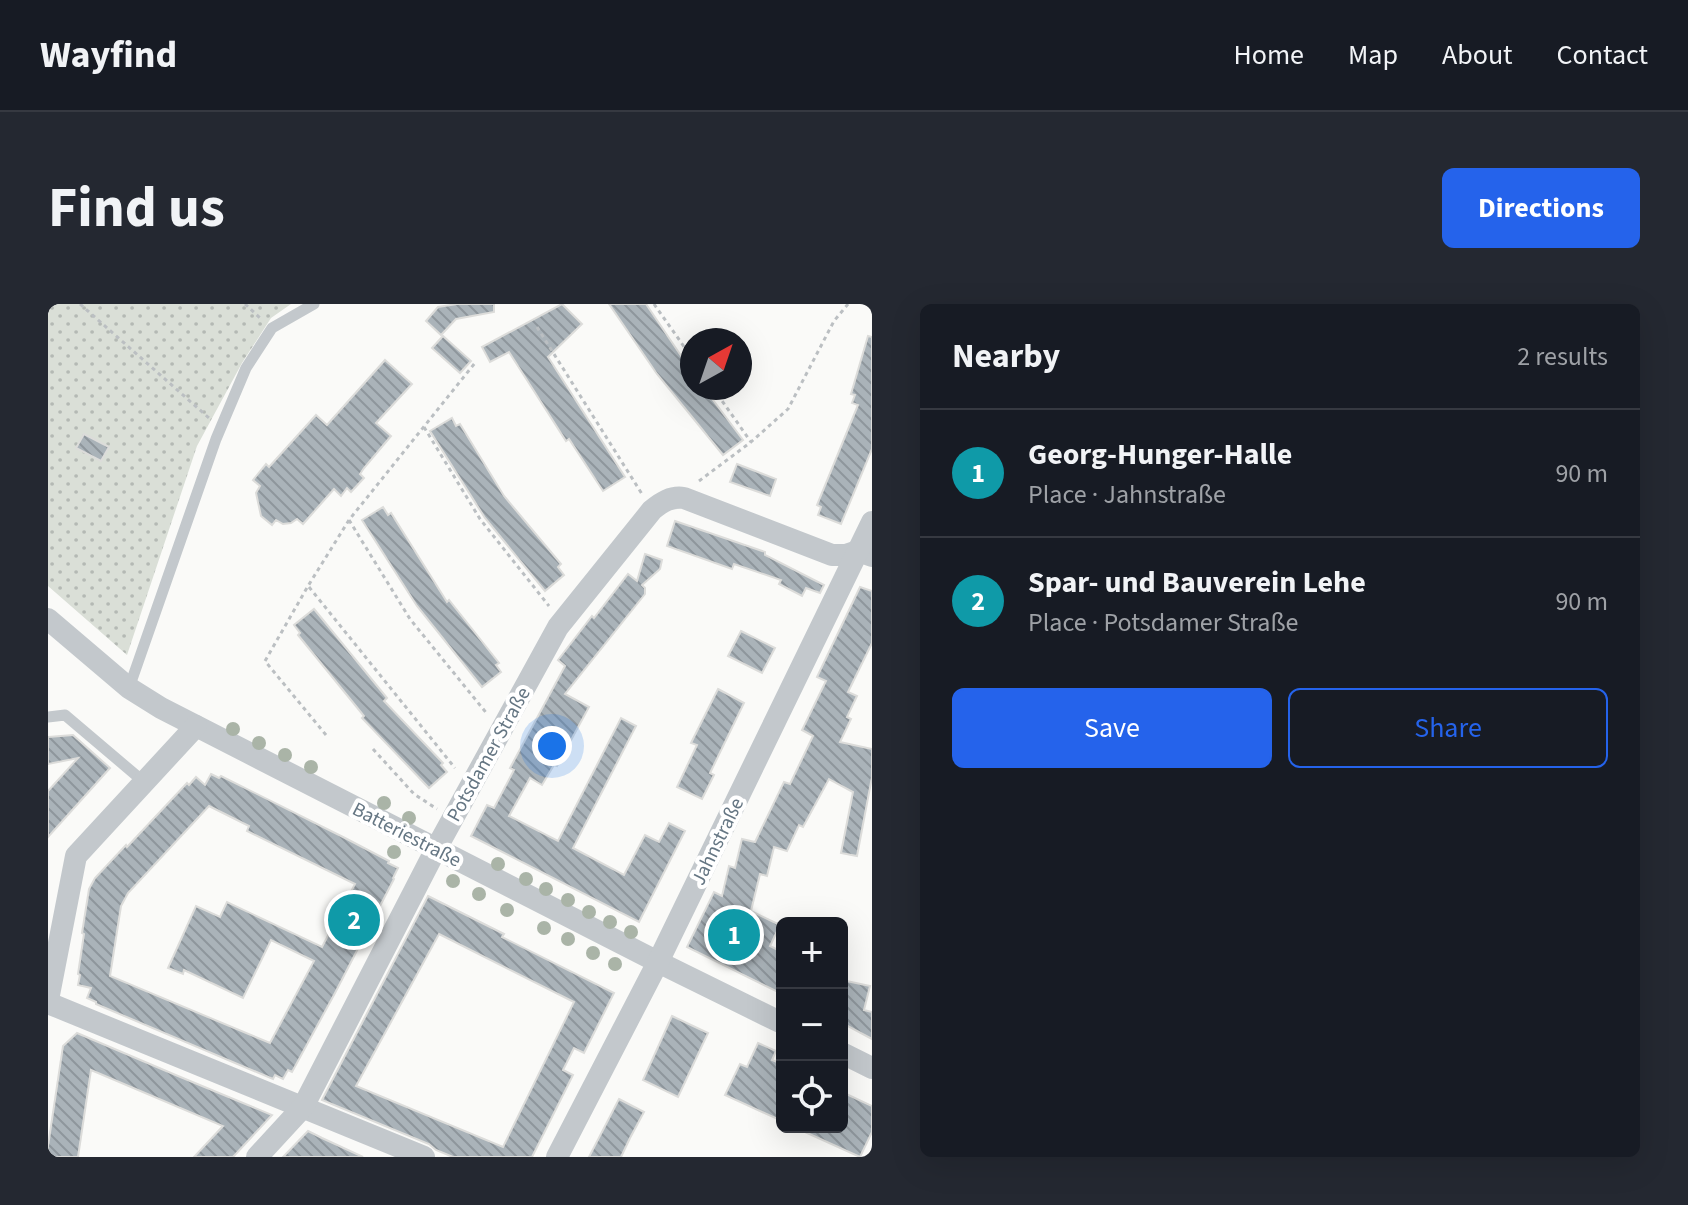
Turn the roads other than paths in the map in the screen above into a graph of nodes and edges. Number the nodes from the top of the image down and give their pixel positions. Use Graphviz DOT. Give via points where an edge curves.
graph roads {
  1 [pos="314,304"];
  2 [pos="872,522"];
  3 [pos="865,553"];
  4 [pos="48,619"];
  5 [pos="129,688"];
  6 [pos="48,717"];
  7 [pos="196,726"];
  8 [pos="144,782"];
  9 [pos="436,849"];
  10 [pos="658,962"];
  11 [pos="48,1001"];
  12 [pos="776,1020"];
  13 [pos="848,1056"];
  14 [pos="872,1068"];
  15 [pos="303,1107"];
  16 [pos="257,1157"];
  17 [pos="424,1157"];
  18 [pos="557,1157"];
  1 -- 5 [label="lane" via="272,328 246,368"];
  2 -- 3 [label="street, Jahnstraße"];
  3 -- 9 [label="street, Potsdamer Straße" via="832,555 680,497 662,502 558,627"];
  3 -- 10 [label="street, Jahnstraße"];
  4 -- 5 [label="street, Batteriestraße"];
  5 -- 7 [label="street, Batteriestraße"];
  6 -- 8 [label="lane" via="65,715"];
  7 -- 8 [label="street"];
  7 -- 9 [label="street, Batteriestraße"];
  8 -- 11 [label="street" via="76,856"];
  9 -- 10 [label="street, Batteriestraße"];
  9 -- 15 [label="street, Potsdamer Straße"];
  10 -- 12 [label="street, Batteriestraße"];
  10 -- 18 [label="street, Jahnstraße"];
  11 -- 15 [label="street"];
  13 -- 14 [label="street"];
  15 -- 16 [label="street, Potsdamer Straße"];
  15 -- 17 [label="street"];
}
